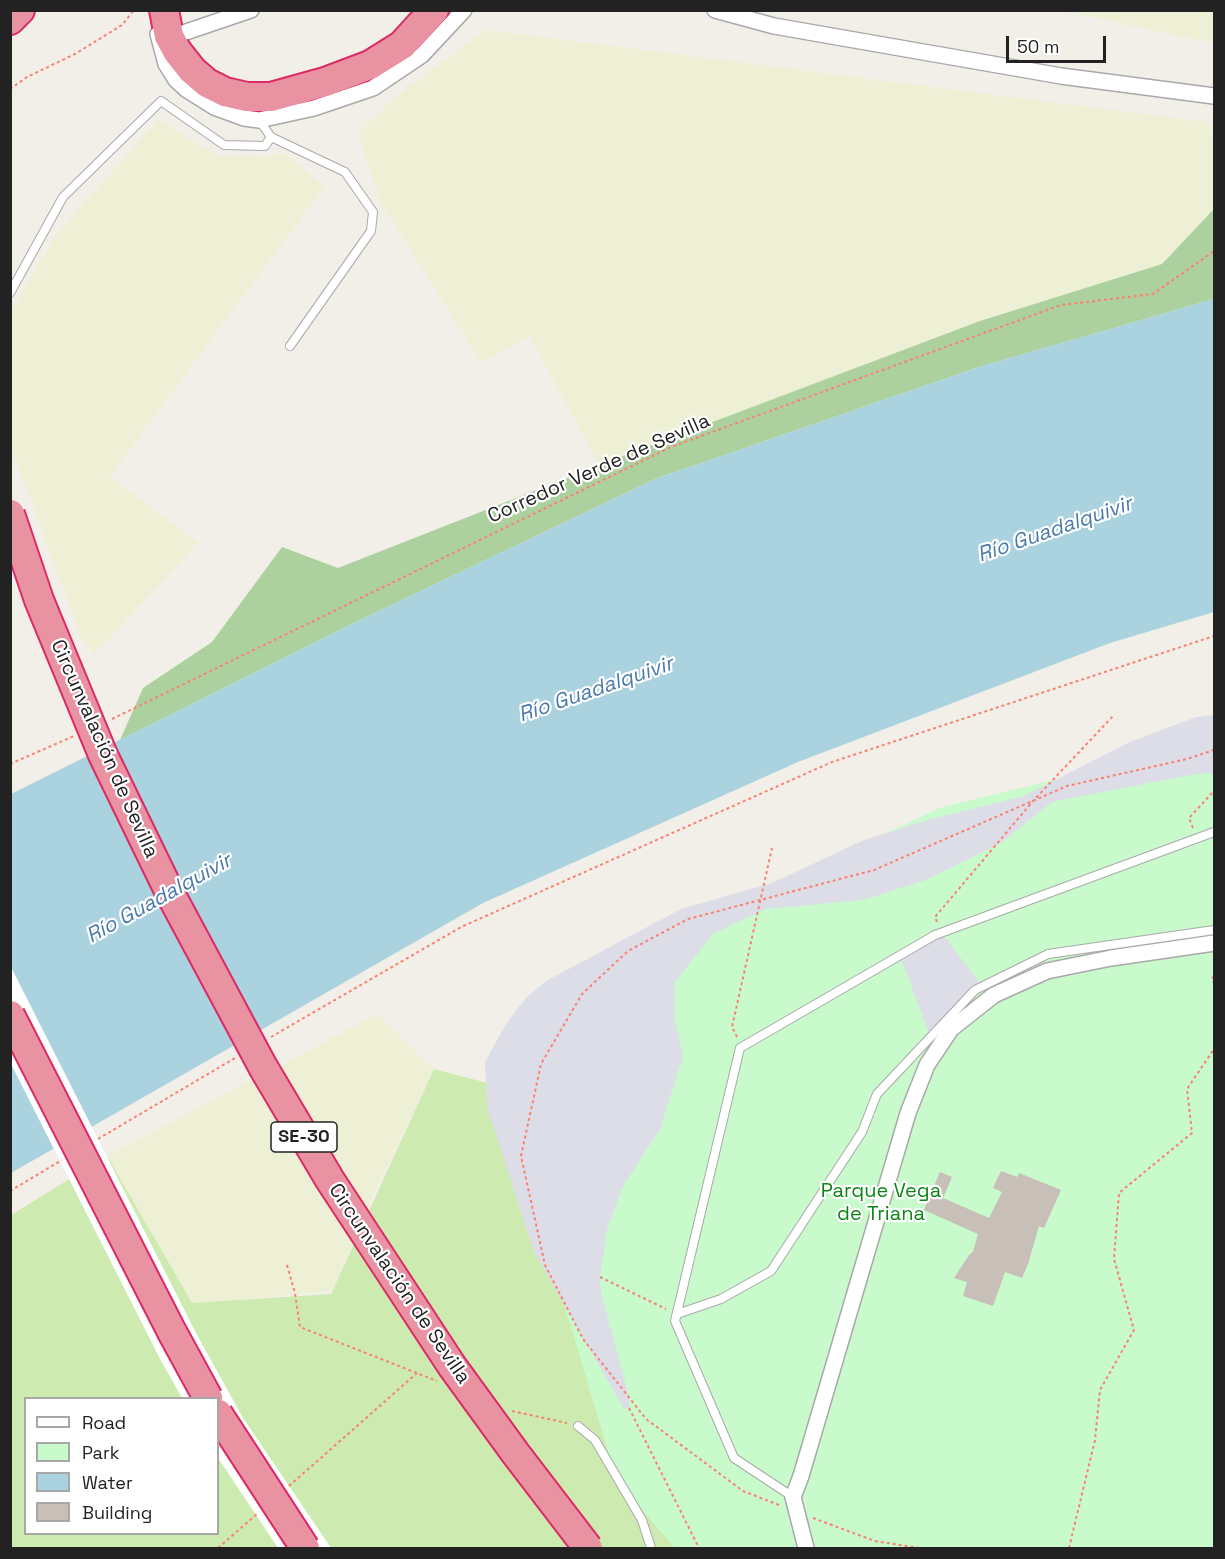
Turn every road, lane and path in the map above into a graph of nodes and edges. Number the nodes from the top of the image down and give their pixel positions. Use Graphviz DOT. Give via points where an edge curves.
graph roads {
  1 [pos="20,10"];
  2 [pos="134,10"];
  3 [pos="161,10"];
  4 [pos="251,10"];
  5 [pos="414,10"];
  6 [pos="434,10"];
  7 [pos="464,10"];
  8 [pos="714,10"];
  9 [pos="10,20"];
  10 [pos="183,33"];
  11 [pos="10,89"];
  12 [pos="1215,96"];
  13 [pos="259,120"];
  14 [pos="271,137"];
  15 [pos="1215,251"];
  16 [pos="10,293"];
  17 [pos="290,346"];
  18 [pos="10,514"];
  19 [pos="1215,636"];
  20 [pos="1114,715"];
  21 [pos="109,720"];
  22 [pos="76,735"];
  23 [pos="1215,750"];
  24 [pos="10,764"];
  25 [pos="1215,791"];
  26 [pos="1033,801"];
  27 [pos="1215,832"];
  28 [pos="1197,838"];
  29 [pos="772,848"];
  30 [pos="760,900"];
  31 [pos="1215,930"];
  32 [pos="942,933"];
  33 [pos="1215,943"];
  34 [pos="1215,976"];
  35 [pos="1215,983"];
  36 [pos="10,1015"];
  37 [pos="270,1038"];
  38 [pos="743,1047"];
  39 [pos="1215,1049"];
  40 [pos="240,1055"];
  41 [pos="90,1144"];
  42 [pos="70,1155"];
  43 [pos="10,1191"];
  44 [pos="287,1265"];
  45 [pos="600,1277"];
  46 [pos="676,1314"];
  47 [pos="417,1373"];
  48 [pos="438,1382"];
  49 [pos="207,1397"];
  50 [pos="629,1408"];
  51 [pos="506,1409"];
  52 [pos="219,1416"];
  53 [pos="578,1426"];
  54 [pos="287,1488"];
  55 [pos="793,1497"];
  56 [pos="261,1510"];
  57 [pos="797,1512"];
  58 [pos="218,1548"];
  59 [pos="305,1548"];
  60 [pos="588,1548"];
  61 [pos="651,1548"];
  62 [pos="699,1548"];
  63 [pos="806,1548"];
  64 [pos="919,1548"];
  65 [pos="1068,1548"];
  1 -- 9 [label="highway"];
  2 -- 11 [label="path" via="122,25"];
  3 -- 6 [label="highway" via="169,36 192,70 225,92 255,97 300,90 370,65 402,45"];
  3 -- 13 [label="street" via="157,20 160,49 176,80 214,107"];
  4 -- 10 [label="street"];
  5 -- 10 [label="highway" via="402,26 362,53 307,73 262,83 230,77 212,68 198,57"];
  7 -- 13 [label="street" via="423,55 373,87 314,108"];
  8 -- 12 [label="street" via="774,26 1038,72"];
  13 -- 14 [label="lane"];
  14 -- 16 [label="lane" via="265,147 224,145 161,101 63,197"];
  14 -- 17 [label="lane" via="345,172 373,212 370,231"];
  15 -- 21 [label="path, Corredor Verde de Sevilla" via="1153,294 1061,305 670,447"];
  18 -- 60 [label="highway, Circunvalación de Sevilla / SE-30, bridge" via="39,600 103,755 203,959 257,1057 330,1180 414,1309"];
  19 -- 37 [label="path" via="832,762 461,927"];
  20 -- 26 [label="path"];
  22 -- 24 [label="path"];
  23 -- 26 [label="path" via="1067,786"];
  25 -- 28 [label="path" via="1189,818"];
  26 -- 30 [label="path" via="874,870"];
  26 -- 32 [label="path" via="935,917"];
  27 -- 28 [label="lane"];
  28 -- 32 [label="lane"];
  29 -- 30 [label="path"];
  30 -- 38 [label="path" via="732,1027"];
  30 -- 57 [label="path" via="688,918 628,951 582,994 541,1064 521,1156 544,1265 584,1339 646,1419 743,1491"];
  31 -- 46 [label="lane" via="1048,954 975,990 877,1094 862,1131 771,1271 721,1299"];
  32 -- 38 [label="lane"];
  33 -- 55 [label="street" via="1047,971 994,995 951,1029 927,1065 908,1113"];
  34 -- 35 [label="path"];
  36 -- 49 [label="highway, bridge"];
  38 -- 46 [label="lane"];
  39 -- 65 [label="path" via="1187,1089 1192,1132 1119,1193 1114,1259 1134,1330 1100,1390 1095,1440"];
  40 -- 41 [label="path"];
  42 -- 43 [label="path"];
  44 -- 47 [label="path" via="300,1327"];
  45 -- 46 [label="path"];
  46 -- 55 [label="lane" via="675,1321 734,1458"];
  47 -- 48 [label="path"];
  47 -- 54 [label="path"];
  50 -- 62 [label="path"];
  51 -- 53 [label="path"];
  52 -- 59 [label="highway, bridge"];
  53 -- 61 [label="lane" via="595,1440 642,1520"];
  55 -- 57 [label="street"];
  56 -- 58 [label="path"];
  57 -- 63 [label="street"];
  57 -- 64 [label="path" via="875,1541"];
}
